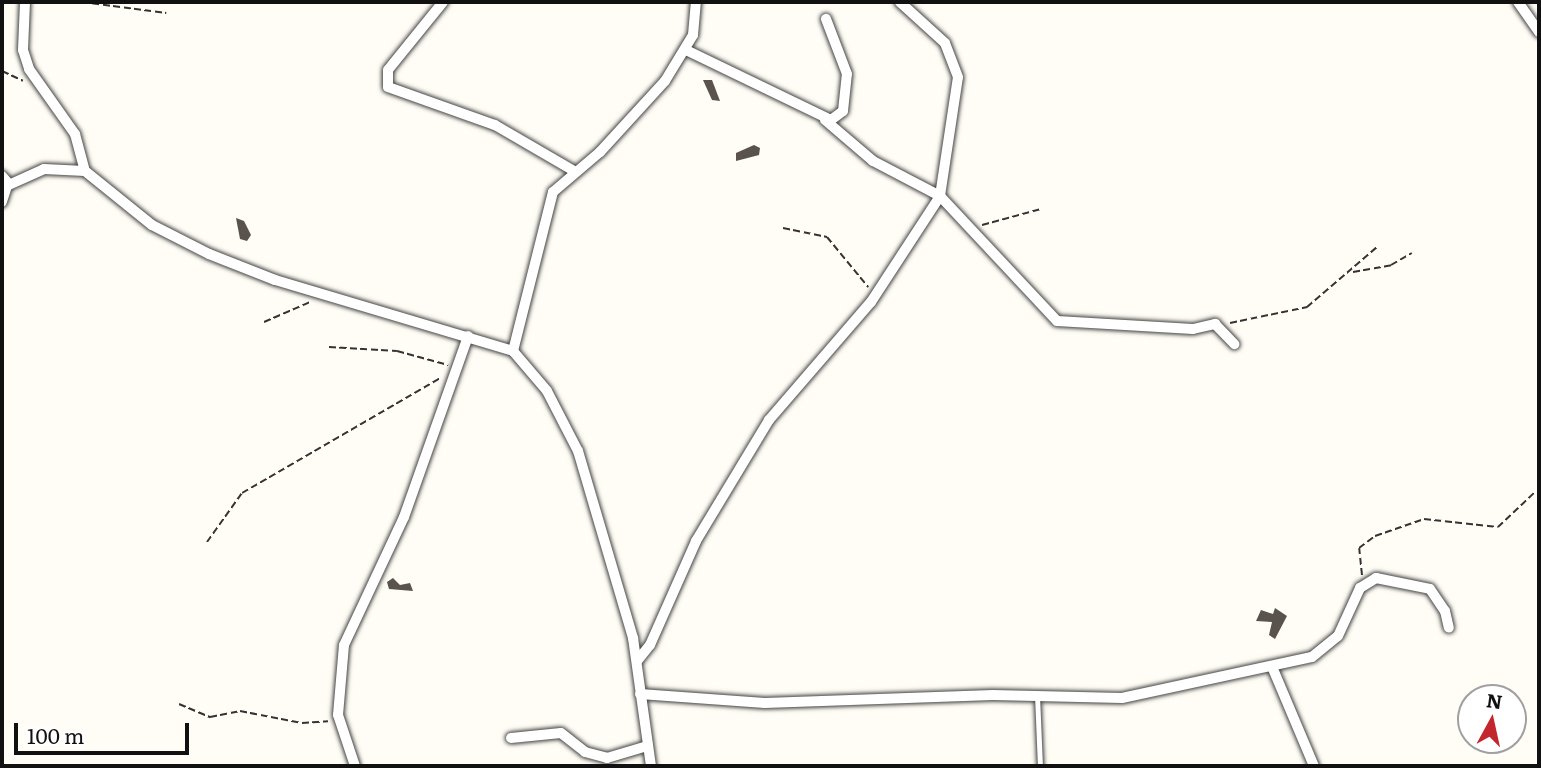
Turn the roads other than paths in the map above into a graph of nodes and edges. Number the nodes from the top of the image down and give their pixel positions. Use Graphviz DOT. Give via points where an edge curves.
graph roads {
  1 [pos="25,2"];
  2 [pos="443,2"];
  3 [pos="696,2"];
  4 [pos="900,2"];
  5 [pos="1518,2"];
  6 [pos="826,19"];
  7 [pos="1539,32"];
  8 [pos="686,50"];
  9 [pos="825,120"];
  10 [pos="85,171"];
  11 [pos="574,171"];
  12 [pos="4,182"];
  13 [pos="940,195"];
  14 [pos="2,202"];
  15 [pos="468,336"];
  16 [pos="1234,344"];
  17 [pos="513,351"];
  18 [pos="1448,628"];
  19 [pos="637,661"];
  20 [pos="1273,669"];
  21 [pos="640,694"];
  22 [pos="1037,695"];
  23 [pos="511,738"];
  24 [pos="647,746"];
  25 [pos="355,766"];
  26 [pos="651,766"];
  27 [pos="1040,766"];
  28 [pos="1314,766"];
  1 -- 10 [label="street" via="25,58 75,134"];
  2 -- 11 [label="street" via="388,70 388,88 516,134"];
  3 -- 8 [label="street"];
  4 -- 13 [label="street" via="937,33 957,70 954,121"];
  5 -- 7 [label="street"];
  6 -- 9 [label="street" via="847,74 843,111"];
  8 -- 9 [label="street"];
  8 -- 11 [label="street" via="623,128"];
  9 -- 13 [label="street" via="873,161"];
  10 -- 12 [label="street" via="44,170"];
  10 -- 15 [label="street" via="181,241 318,294"];
  11 -- 17 [label="street" via="553,192"];
  12 -- 14 [label="street"];
  13 -- 16 [label="street" via="1057,321 1193,329 1215,324"];
  13 -- 19 [label="street" via="875,296 769,420 696,541 653,639"];
  15 -- 17 [label="street"];
  15 -- 25 [label="street" via="404,517 344,645 338,715"];
  17 -- 19 [label="street" via="547,391 578,451"];
  18 -- 20 [label="street" via="1446,611 1430,589 1376,578 1363,583 1349,618 1327,647"];
  19 -- 21 [label="street"];
  20 -- 22 [label="street" via="1122,698"];
  20 -- 28 [label="street"];
  21 -- 22 [label="street" via="765,703"];
  21 -- 24 [label="street"];
  22 -- 27 [label="lane"];
  23 -- 24 [label="street" via="561,733 586,752 607,758"];
  24 -- 26 [label="street"];
}
